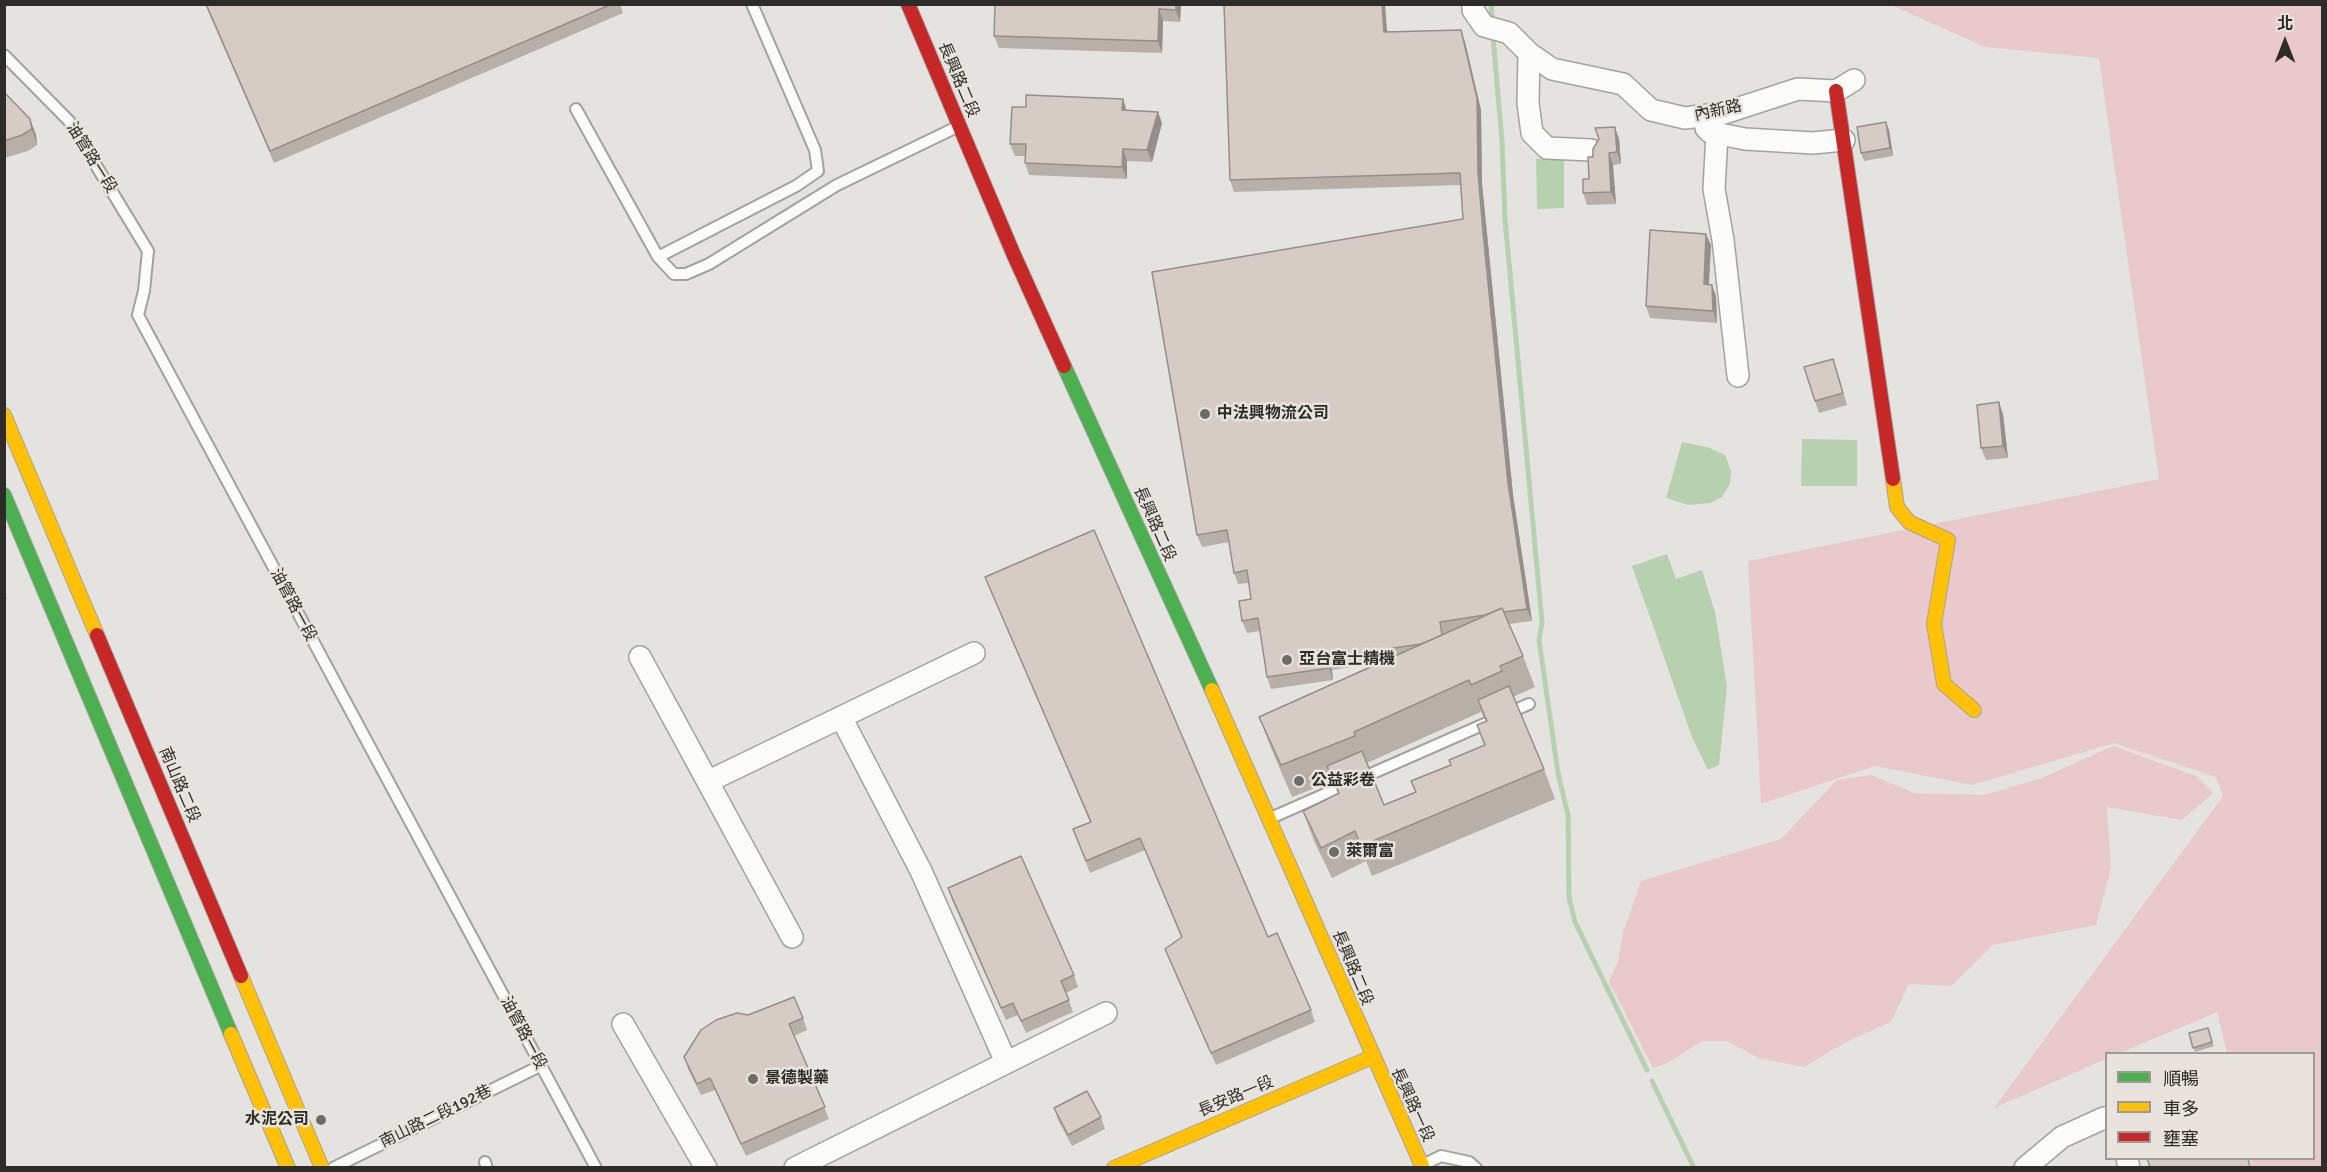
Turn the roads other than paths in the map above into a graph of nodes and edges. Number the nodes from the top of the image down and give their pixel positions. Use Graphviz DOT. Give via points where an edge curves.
graph roads {
  1 [pos="752,4"];
  2 [pos="908,4"];
  3 [pos="1473,4"];
  4 [pos="1529,53"];
  5 [pos="4,55"];
  6 [pos="1854,80"];
  7 [pos="1836,91"];
  8 [pos="576,109"];
  9 [pos="1695,116"];
  10 [pos="959,126"];
  11 [pos="1717,134"];
  12 [pos="1844,140"];
  13 [pos="1591,150"];
  14 [pos="658,257"];
  15 [pos="1738,376"];
  16 [pos="4,414"];
  17 [pos="4,495"];
  18 [pos="974,653"];
  19 [pos="640,657"];
  20 [pos="1529,704"];
  21 [pos="1974,710"];
  22 [pos="841,717"];
  23 [pos="709,781"];
  24 [pos="1270,819"];
  25 [pos="792,937"];
  26 [pos="1106,1013"];
  27 [pos="623,1024"];
  28 [pos="1371,1057"];
  29 [pos="1006,1062"];
  30 [pos="540,1066"];
  31 [pos="2105,1118"];
  32 [pos="1423,1166"];
  33 [pos="288,1167"];
  34 [pos="322,1167"];
  35 [pos="333,1167"];
  36 [pos="596,1167"];
  37 [pos="706,1167"];
  38 [pos="795,1167"];
  39 [pos="1113,1167"];
  40 [pos="1476,1167"];
  41 [pos="2025,1167"];
  1 -- 14 [label="lane" via="815,150 818,171"];
  2 -- 10 [label="street, 長興路二段"];
  3 -- 4 [label="street, 內新路" via="1484,26 1509,33"];
  4 -- 9 [label="street, 內新路" via="1552,69 1623,84 1651,110 1685,118"];
  4 -- 13 [label="street" via="1532,133 1547,148"];
  5 -- 30 [label="lane, 油管路一段" via="69,121 148,251 138,315"];
  6 -- 7 [label="street"];
  7 -- 9 [label="street, 內新路" via="1798,89 1724,113"];
  7 -- 12 [label="street"];
  8 -- 14 [label="lane"];
  9 -- 11 [label="street"];
  10 -- 14 [label="lane" via="837,185 709,264 686,274 674,274"];
  10 -- 24 [label="street, 長興路二段"];
  11 -- 12 [label="street" via="1813,143"];
  11 -- 15 [label="street" via="1714,189"];
  12 -- 21 [label="street" via="1897,507 1909,522 1948,540 1934,624 1944,684"];
  16 -- 34 [label="street, 南山路二段"];
  17 -- 33 [label="street"];
  18 -- 22 [label="street"];
  19 -- 23 [label="street"];
  20 -- 24 [label="lane"];
  22 -- 23 [label="street"];
  22 -- 29 [label="street" via="921,871"];
  23 -- 25 [label="street"];
  24 -- 28 [label="street, 長興路二段"];
  26 -- 29 [label="street"];
  27 -- 37 [label="street"];
  28 -- 32 [label="street, 長興路一段"];
  28 -- 39 [label="street, 長安路一段"];
  29 -- 38 [label="street"];
  30 -- 35 [label="lane, 南山路二段192巷"];
  30 -- 36 [label="lane, 油管路一段"];
  31 -- 41 [label="street" via="2062,1137"];
  32 -- 40 [label="lane" via="1441,1156"];
}
